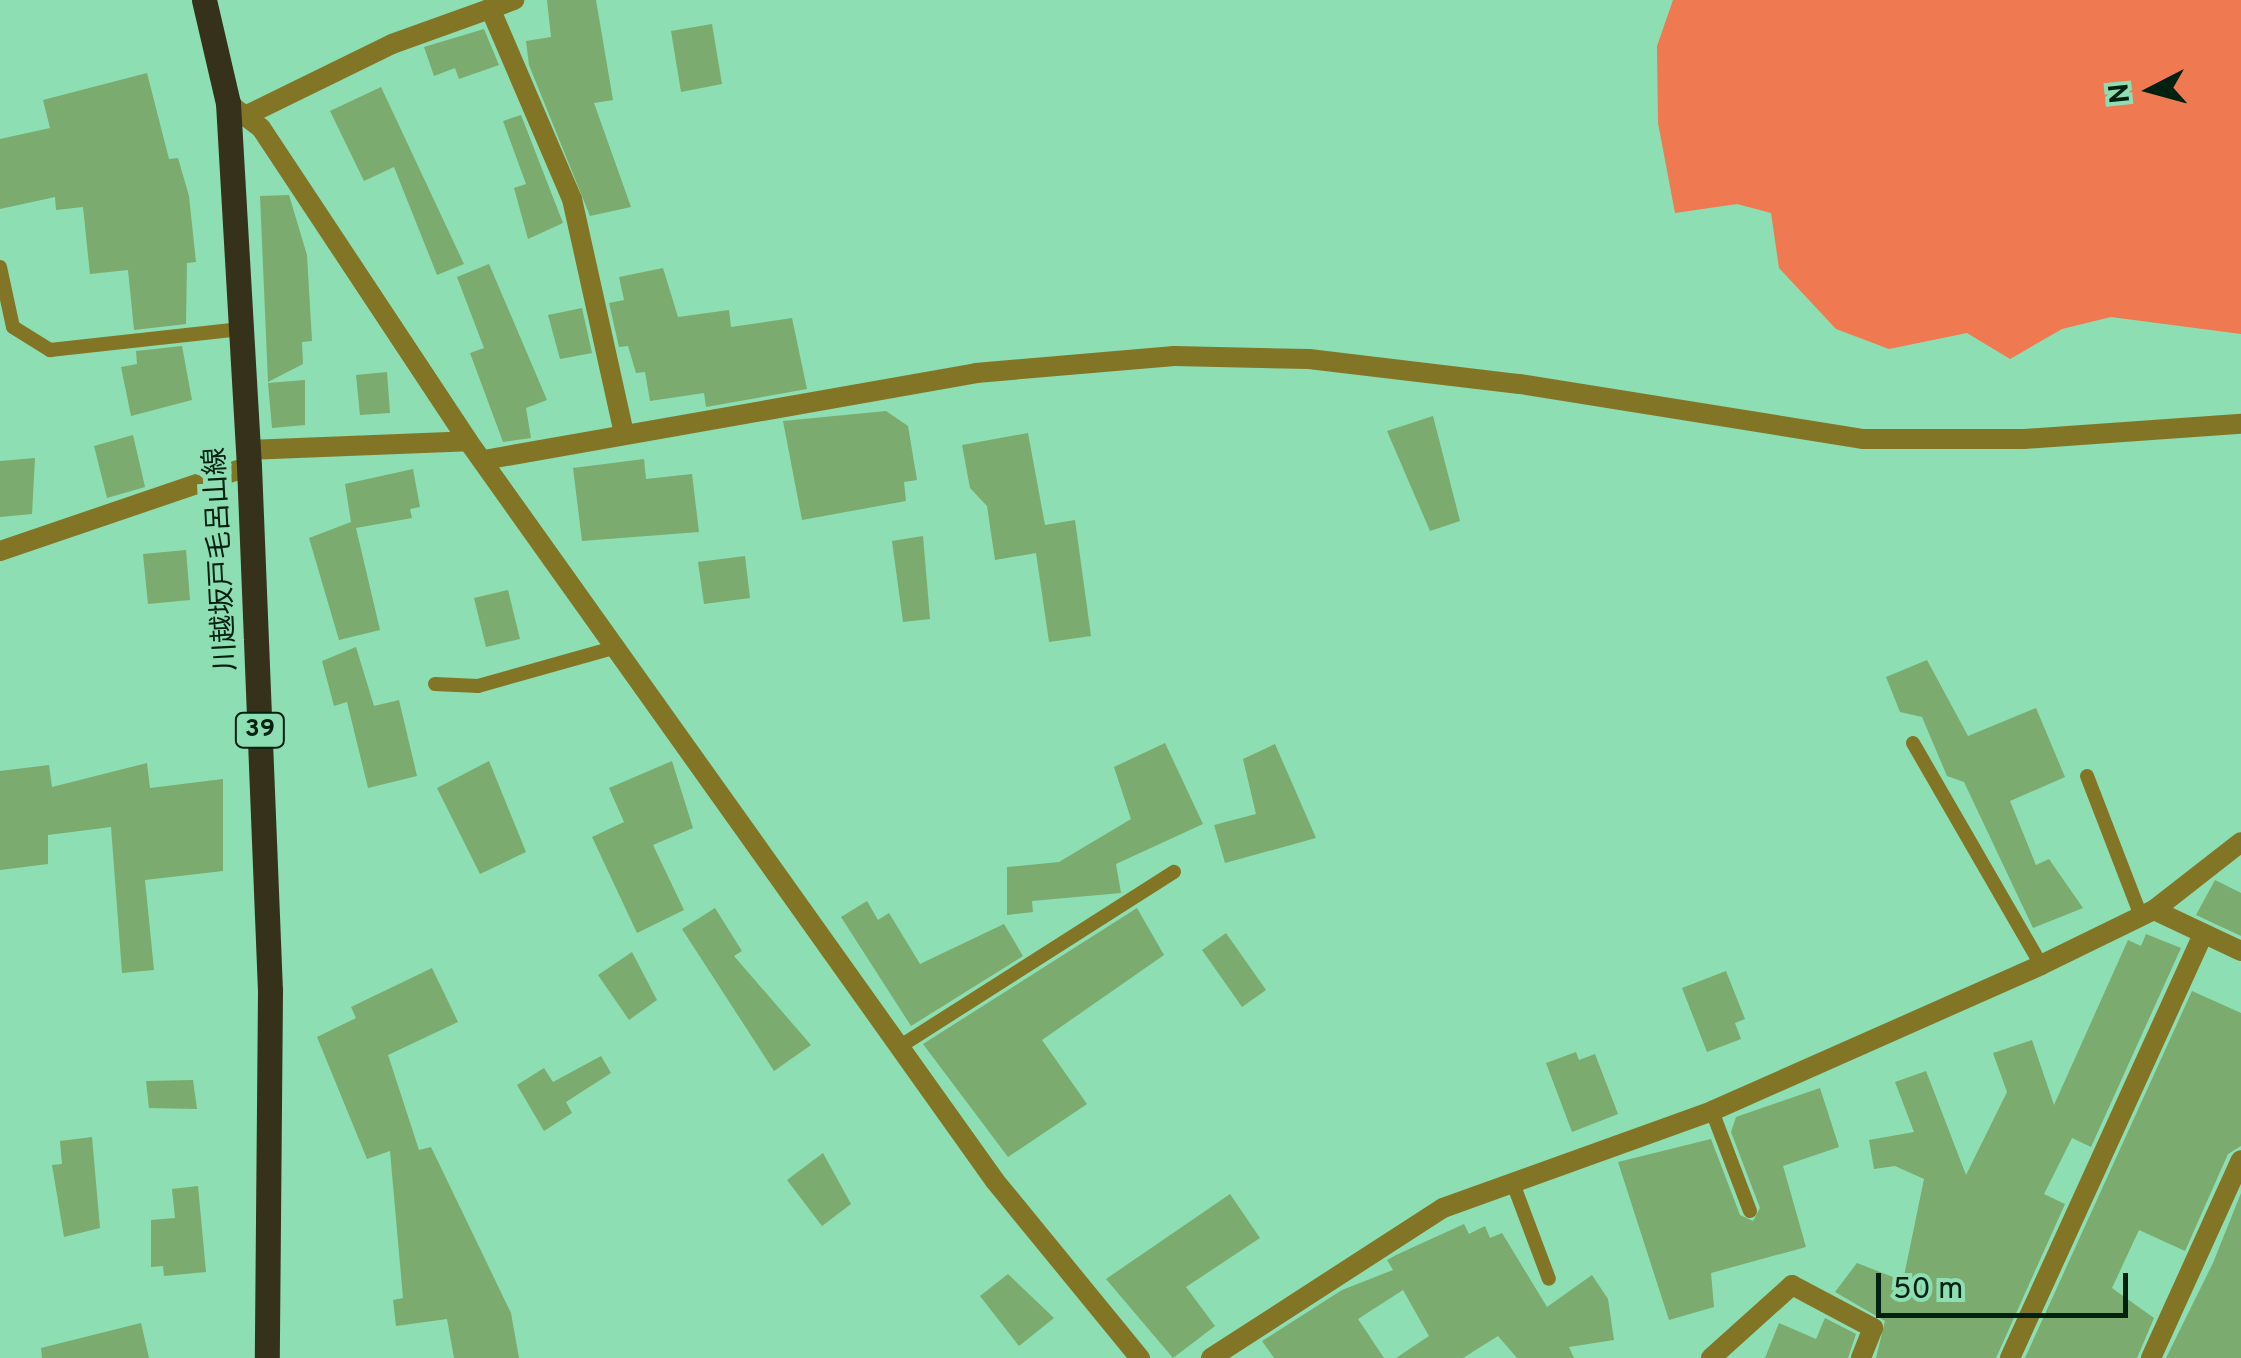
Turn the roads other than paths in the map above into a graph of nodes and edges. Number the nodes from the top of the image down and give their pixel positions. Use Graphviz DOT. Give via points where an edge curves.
graph roads {
  1 [pos="204,0"];
  2 [pos="514,0"];
  3 [pos="490,8"];
  4 [pos="237,109"];
  5 [pos="0,267"];
  6 [pos="242,328"];
  7 [pos="2241,424"];
  8 [pos="624,434"];
  9 [pos="468,441"];
  10 [pos="248,458"];
  11 [pos="484,460"];
  12 [pos="0,551"];
  13 [pos="617,647"];
  14 [pos="434,684"];
  15 [pos="1914,743"];
  16 [pos="2087,776"];
  17 [pos="2241,842"];
  18 [pos="1174,872"];
  19 [pos="2148,913"];
  20 [pos="2203,934"];
  21 [pos="2241,951"];
  22 [pos="2040,965"];
  23 [pos="899,1047"];
  24 [pos="1712,1111"];
  25 [pos="2241,1160"];
  26 [pos="1514,1186"];
  27 [pos="1750,1211"];
  28 [pos="1550,1279"];
  29 [pos="267,1358"];
  30 [pos="1140,1358"];
  31 [pos="1212,1358"];
  32 [pos="1712,1358"];
  33 [pos="1861,1358"];
  34 [pos="2010,1358"];
  35 [pos="2151,1358"];
  1 -- 4 [label="main road, 川越坂戸毛呂山線 / 39"];
  2 -- 3 [label="street"];
  3 -- 4 [label="street"];
  3 -- 8 [label="street" via="572,199"];
  4 -- 6 [label="main road, 川越坂戸毛呂山線 / 39"];
  4 -- 9 [label="street"];
  5 -- 6 [label="lane" via="14,327 50,350"];
  6 -- 10 [label="main road, 川越坂戸毛呂山線 / 39"];
  7 -- 8 [label="street" via="2024,440 1864,439 1462,377 1174,356 976,373"];
  8 -- 11 [label="street"];
  9 -- 10 [label="street"];
  9 -- 11 [label="street"];
  10 -- 12 [label="street"];
  10 -- 29 [label="main road, 川越坂戸毛呂山線 / 39" via="270,991"];
  11 -- 13 [label="street"];
  13 -- 14 [label="lane" via="478,686"];
  13 -- 23 [label="street"];
  15 -- 22 [label="lane"];
  16 -- 19 [label="lane"];
  17 -- 19 [label="street"];
  18 -- 23 [label="lane"];
  19 -- 20 [label="street"];
  19 -- 22 [label="street"];
  20 -- 21 [label="street"];
  20 -- 34 [label="street"];
  22 -- 24 [label="street"];
  23 -- 30 [label="street"];
  24 -- 26 [label="street"];
  24 -- 27 [label="lane"];
  25 -- 35 [label="street"];
  26 -- 28 [label="lane"];
  26 -- 31 [label="street" via="1443,1208"];
  32 -- 33 [label="street" via="1792,1285 1873,1328"];
}
